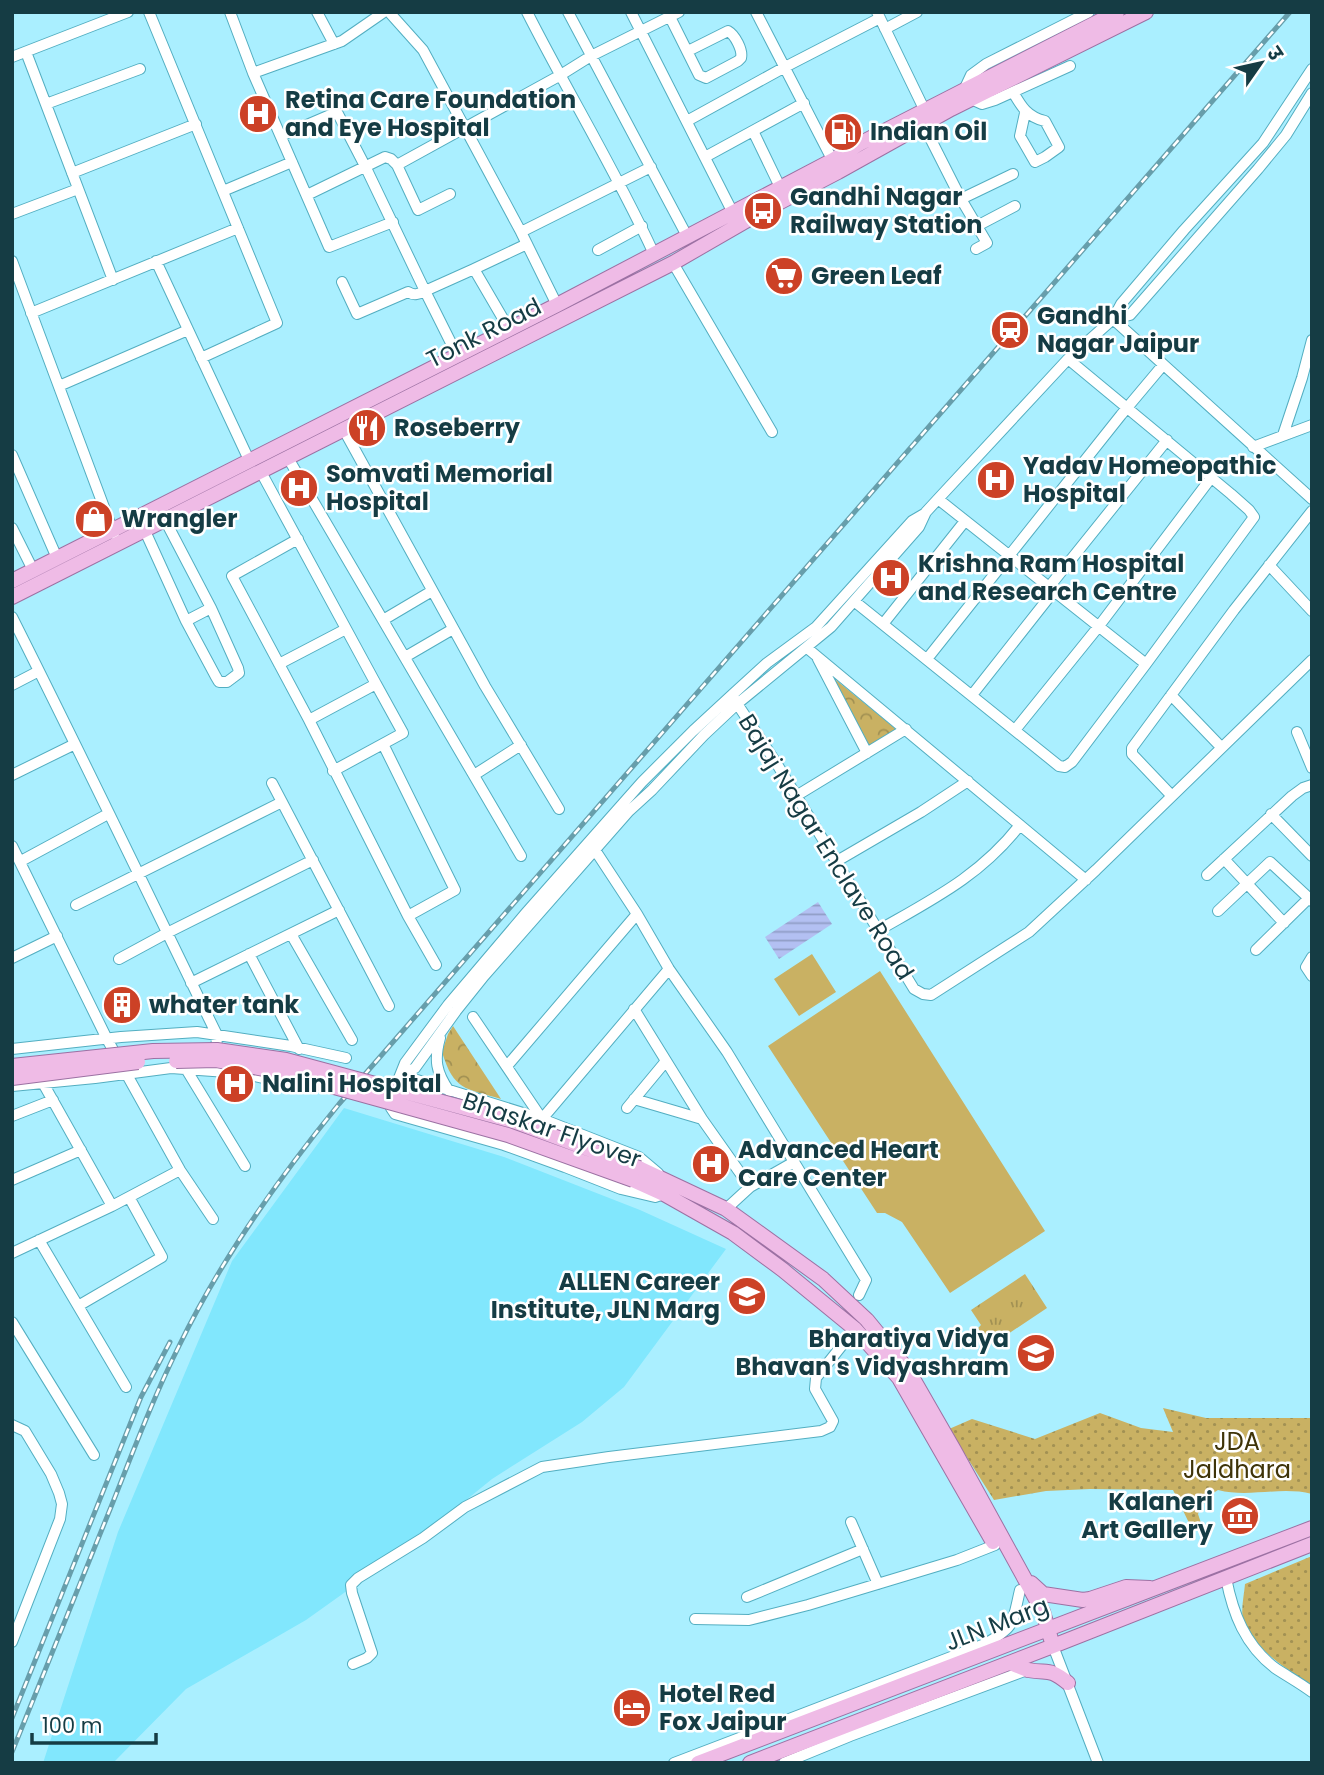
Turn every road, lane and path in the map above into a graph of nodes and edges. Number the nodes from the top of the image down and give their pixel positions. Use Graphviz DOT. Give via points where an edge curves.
graph roads {
  1 [pos="128,12"];
  2 [pos="149,12"];
  3 [pos="230,12"];
  4 [pos="317,12"];
  5 [pos="527,12"];
  6 [pos="568,12"];
  7 [pos="631,12"];
  8 [pos="755,12"];
  9 [pos="917,12"];
  10 [pos="1090,12"];
  11 [pos="1117,12"];
  12 [pos="1146,12"];
  13 [pos="383,13"];
  14 [pos="675,15"];
  15 [pos="879,15"];
  16 [pos="885,29"];
  17 [pos="641,32"];
  18 [pos="334,44"];
  19 [pos="688,51"];
  20 [pos="26,52"];
  21 [pos="591,56"];
  22 [pos="12,58"];
  23 [pos="1070,66"];
  24 [pos="785,67"];
  25 [pos="140,69"];
  26 [pos="1312,69"];
  27 [pos="253,73"];
  28 [pos="559,76"];
  29 [pos="984,86"];
  30 [pos="1013,92"];
  31 [pos="1312,93"];
  32 [pos="968,94"];
  33 [pos="804,103"];
  34 [pos="46,104"];
  35 [pos="1025,113"];
  36 [pos="924,118"];
  37 [pos="687,121"];
  38 [pos="196,124"];
  39 [pos="466,127"];
  40 [pos="753,131"];
  41 [pos="281,136"];
  42 [pos="705,157"];
  43 [pos="292,162"];
  44 [pos="397,165"];
  45 [pos="836,166"];
  46 [pos="651,167"];
  47 [pos="366,168"];
  48 [pos="72,173"];
  49 [pos="1013,174"];
  50 [pos="620,183"];
  51 [pos="780,187"];
  52 [pos="78,189"];
  53 [pos="223,191"];
  54 [pos="450,194"];
  55 [pos="307,195"];
  56 [pos="961,200"];
  57 [pos="1015,206"];
  58 [pos="732,211"];
  59 [pos="12,214"];
  60 [pos="393,222"];
  61 [pos="642,226"];
  62 [pos="977,226"];
  63 [pos="238,228"];
  64 [pos="521,232"];
  65 [pos="687,236"];
  66 [pos="527,244"];
  67 [pos="976,249"];
  68 [pos="598,250"];
  69 [pos="654,254"];
  70 [pos="12,261"];
  71 [pos="156,261"];
  72 [pos="673,263"];
  73 [pos="474,269"];
  74 [pos="113,280"];
  75 [pos="342,282"];
  76 [pos="425,291"];
  77 [pos="557,305"];
  78 [pos="31,313"];
  79 [pos="1113,319"];
  80 [pos="509,329"];
  81 [pos="188,330"];
  82 [pos="1312,340"];
  83 [pos="457,355"];
  84 [pos="201,358"];
  85 [pos="1068,359"];
  86 [pos="1163,365"];
  87 [pos="1308,367"];
  88 [pos="58,386"];
  89 [pos="1128,407"];
  90 [pos="1312,425"];
  91 [pos="344,430"];
  92 [pos="772,432"];
  93 [pos="1283,435"];
  94 [pos="1167,440"];
  95 [pos="1253,447"];
  96 [pos="12,455"];
  97 [pos="288,458"];
  98 [pos="249,460"];
  99 [pos="261,472"];
  100 [pos="1212,478"];
  101 [pos="938,499"];
  102 [pos="1312,499"];
  103 [pos="1312,511"];
  104 [pos="926,512"];
  105 [pos="165,520"];
  106 [pos="965,521"];
  107 [pos="12,528"];
  108 [pos="112,530"];
  109 [pos="145,531"];
  110 [pos="298,539"];
  111 [pos="117,545"];
  112 [pos="1009,555"];
  113 [pos="57,558"];
  114 [pos="1269,565"];
  115 [pos="33,570"];
  116 [pos="12,581"];
  117 [pos="1052,589"];
  118 [pos="432,591"];
  119 [pos="12,597"];
  120 [pos="854,601"];
  121 [pos="211,608"];
  122 [pos="1312,611"];
  123 [pos="12,617"];
  124 [pos="383,620"];
  125 [pos="187,621"];
  126 [pos="883,624"];
  127 [pos="1099,626"];
  128 [pos="346,629"];
  129 [pos="453,629"];
  130 [pos="811,651"];
  131 [pos="405,657"];
  132 [pos="927,659"];
  133 [pos="1312,660"];
  134 [pos="279,664"];
  135 [pos="1146,664"];
  136 [pos="39,671"];
  137 [pos="376,684"];
  138 [pos="12,685"];
  139 [pos="972,695"];
  140 [pos="1171,695"];
  141 [pos="734,699"];
  142 [pos="309,720"];
  143 [pos="906,729"];
  144 [pos="1015,730"];
  145 [pos="1297,732"];
  146 [pos="75,744"];
  147 [pos="383,744"];
  148 [pos="521,746"];
  149 [pos="1221,747"];
  150 [pos="867,752"];
  151 [pos="1312,768"];
  152 [pos="333,771"];
  153 [pos="12,775"];
  154 [pos="474,775"];
  155 [pos="968,781"];
  156 [pos="272,783"];
  157 [pos="1312,785"];
  158 [pos="1171,795"];
  159 [pos="796,796"];
  160 [pos="282,802"];
  161 [pos="559,809"];
  162 [pos="108,814"];
  163 [pos="1271,814"];
  164 [pos="1020,825"];
  165 [pos="12,846"];
  166 [pos="595,850"];
  167 [pos="522,856"];
  168 [pos="1312,856"];
  169 [pos="1223,859"];
  170 [pos="313,860"];
  171 [pos="836,861"];
  172 [pos="20,862"];
  173 [pos="138,875"];
  174 [pos="1207,875"];
  175 [pos="1086,880"];
  176 [pos="1246,885"];
  177 [pos="1310,900"];
  178 [pos="76,905"];
  179 [pos="338,910"];
  180 [pos="1218,911"];
  181 [pos="637,914"];
  182 [pos="408,916"];
  183 [pos="1284,923"];
  184 [pos="878,930"];
  185 [pos="167,933"];
  186 [pos="291,934"];
  187 [pos="57,936"];
  188 [pos="1256,950"];
  189 [pos="249,954"];
  190 [pos="1312,957"];
  191 [pos="12,958"];
  192 [pos="119,959"];
  193 [pos="436,965"];
  194 [pos="669,969"];
  195 [pos="1312,976"];
  196 [pos="191,983"];
  197 [pos="388,1006"];
  198 [pos="634,1009"];
  199 [pos="473,1017"];
  200 [pos="441,1032"];
  201 [pos="217,1035"];
  202 [pos="12,1037"];
  203 [pos="107,1039"];
  204 [pos="352,1040"];
  205 [pos="15,1049"];
  206 [pos="299,1049"];
  207 [pos="346,1058"];
  208 [pos="666,1061"];
  209 [pos="12,1066"];
  210 [pos="507,1066"];
  211 [pos="186,1069"];
  212 [pos="215,1071"];
  213 [pos="126,1074"];
  214 [pos="401,1075"];
  215 [pos="12,1078"];
  216 [pos="43,1083"];
  217 [pos="12,1086"];
  218 [pos="298,1086"];
  219 [pos="449,1091"];
  220 [pos="53,1100"];
  221 [pos="12,1116"];
  222 [pos="542,1119"];
  223 [pos="702,1119"];
  224 [pos="81,1150"];
  225 [pos="794,1162"];
  226 [pos="245,1166"];
  227 [pos="180,1170"];
  228 [pos="636,1174"];
  229 [pos="664,1178"];
  230 [pos="12,1180"];
  231 [pos="750,1187"];
  232 [pos="664,1194"];
  233 [pos="129,1198"];
  234 [pos="112,1206"];
  235 [pos="726,1209"];
  236 [pos="213,1219"];
  237 [pos="39,1240"];
  238 [pos="12,1253"];
  239 [pos="859,1295"];
  240 [pos="78,1306"];
  241 [pos="12,1322"];
  242 [pos="855,1329"];
  243 [pos="903,1374"];
  244 [pos="125,1387"];
  245 [pos="12,1425"];
  246 [pos="94,1455"];
  247 [pos="851,1522"];
  248 [pos="1312,1528"];
  249 [pos="1312,1544"];
  250 [pos="995,1545"];
  251 [pos="863,1549"];
  252 [pos="1022,1575"];
  253 [pos="1226,1578"];
  254 [pos="878,1584"];
  255 [pos="1157,1588"];
  256 [pos="1020,1590"];
  257 [pos="747,1597"];
  258 [pos="695,1619"];
  259 [pos="1044,1630"];
  260 [pos="12,1642"];
  261 [pos="1050,1647"];
  262 [pos="1010,1662"];
  263 [pos="354,1664"];
  264 [pos="1027,1670"];
  265 [pos="1068,1683"];
  266 [pos="860,1691"];
  267 [pos="1311,1692"];
  268 [pos="915,1705"];
  269 [pos="824,1713"];
  270 [pos="713,1753"];
  271 [pos="674,1763"];
  272 [pos="698,1763"];
  273 [pos="750,1763"];
  274 [pos="784,1763"];
  275 [pos="1097,1763"];
  1 -- 20 [label="street"];
  2 -- 38 [label="street"];
  3 -- 27 [label="street"];
  4 -- 18 [label="street"];
  5 -- 28 [label="street"];
  6 -- 21 [label="street"];
  7 -- 17 [label="street"];
  8 -- 24 [label="street"];
  9 -- 16 [label="street"];
  10 -- 32 [label="street" via="986,64 971,75"];
  11 -- 29 [label="main road"];
  12 -- 29 [label="main road"];
  13 -- 18 [label="street"];
  13 -- 39 [label="street" via="423,50"];
  14 -- 17 [label="street"];
  14 -- 19 [label="street"];
  15 -- 16 [label="street"];
  15 -- 24 [label="street"];
  16 -- 36 [label="street"];
  17 -- 21 [label="street"];
  17 -- 37 [label="street"];
  18 -- 27 [label="street"];
  19 -- 19 [label="street" via="703,78 738,61 742,53 728,31"];
  20 -- 22 [label="street"];
  20 -- 34 [label="street"];
  21 -- 28 [label="street"];
  21 -- 46 [label="street"];
  23 -- 30 [label="street"];
  24 -- 33 [label="street"];
  24 -- 37 [label="street"];
  25 -- 34 [label="street"];
  26 -- 79 [label="street" via="1263,143 1121,303"];
  27 -- 41 [label="street"];
  28 -- 39 [label="street"];
  28 -- 50 [label="street"];
  29 -- 32 [label="main road, Tonk Road"];
  30 -- 32 [label="street" via="982,104"];
  30 -- 35 [label="street"];
  31 -- 79 [label="street" via="1286,135 1130,315"];
  32 -- 36 [label="main road, Tonk Road"];
  33 -- 40 [label="street"];
  33 -- 45 [label="street"];
  34 -- 48 [label="street"];
  35 -- 35 [label="street" via="1045,121 1059,147 1035,162 1020,136"];
  36 -- 45 [label="main road, Tonk Road"];
  36 -- 56 [label="street"];
  37 -- 42 [label="street"];
  38 -- 48 [label="street"];
  38 -- 53 [label="street"];
  39 -- 44 [label="street"];
  39 -- 64 [label="street"];
  40 -- 42 [label="street"];
  40 -- 51 [label="street"];
  41 -- 43 [label="street"];
  41 -- 47 [label="street" via="337,112"];
  42 -- 58 [label="street"];
  43 -- 53 [label="street"];
  43 -- 55 [label="street"];
  44 -- 47 [label="street" via="385,158"];
  44 -- 54 [label="street" via="418,210"];
  45 -- 51 [label="main road, Tonk Road"];
  45 -- 72 [label="main road, Tonk Road"];
  46 -- 50 [label="street"];
  46 -- 65 [label="street"];
  47 -- 55 [label="street"];
  47 -- 60 [label="street"];
  48 -- 52 [label="street"];
  49 -- 56 [label="street"];
  50 -- 61 [label="street"];
  50 -- 64 [label="street"];
  51 -- 58 [label="main road, Tonk Road"];
  52 -- 59 [label="street"];
  52 -- 74 [label="street"];
  53 -- 63 [label="street"];
  55 -- 60 [label="street" via="329,247"];
  56 -- 62 [label="street"];
  57 -- 62 [label="street"];
  58 -- 65 [label="main road, Tonk Road"];
  60 -- 76 [label="street"];
  61 -- 68 [label="street"];
  61 -- 69 [label="street"];
  62 -- 67 [label="street" via="987,243"];
  63 -- 71 [label="street"];
  63 -- 84 [label="street" via="277,323"];
  64 -- 66 [label="street"];
  65 -- 69 [label="main road, Tonk Road"];
  66 -- 73 [label="street"];
  66 -- 77 [label="street"];
  69 -- 77 [label="main road, Tonk Road"];
  70 -- 78 [label="street"];
  71 -- 74 [label="street"];
  71 -- 81 [label="street"];
  72 -- 91 [label="main road, Tonk Road"];
  72 -- 92 [label="street"];
  73 -- 76 [label="street"];
  73 -- 80 [label="street"];
  74 -- 78 [label="street"];
  75 -- 76 [label="street" via="357,314 408,292 419,295"];
  76 -- 83 [label="street"];
  77 -- 80 [label="main road, Tonk Road"];
  78 -- 88 [label="street"];
  79 -- 85 [label="street"];
  79 -- 86 [label="street"];
  80 -- 83 [label="main road, Tonk Road"];
  81 -- 84 [label="street"];
  81 -- 88 [label="street"];
  82 -- 87 [label="street"];
  83 -- 98 [label="main road, Tonk Road"];
  84 -- 98 [label="street"];
  85 -- 89 [label="street"];
  85 -- 101 [label="street"];
  86 -- 89 [label="street"];
  86 -- 95 [label="street"];
  87 -- 93 [label="street"];
  88 -- 108 [label="street"];
  89 -- 94 [label="street"];
  89 -- 112 [label="street"];
  90 -- 93 [label="street"];
  91 -- 97 [label="main road, Tonk Road"];
  91 -- 118 [label="street"];
  93 -- 95 [label="street"];
  94 -- 100 [label="street"];
  94 -- 117 [label="street"];
  95 -- 102 [label="street"];
  96 -- 113 [label="street"];
  97 -- 99 [label="main road, Tonk Road"];
  97 -- 124 [label="street"];
  98 -- 108 [label="main road, Tonk Road"];
  99 -- 105 [label="main road, Tonk Road"];
  99 -- 110 [label="street"];
  100 -- 127 [label="street"];
  100 -- 135 [label="street" via="1254,517"];
  101 -- 104 [label="street"];
  101 -- 106 [label="street"];
  103 -- 114 [label="street"];
  104 -- 120 [label="street" via="919,527"];
  104 -- 141 [label="street" via="912,521 816,627 767,663"];
  105 -- 109 [label="main road, Tonk Road"];
  105 -- 121 [label="street"];
  106 -- 112 [label="street"];
  106 -- 126 [label="street"];
  107 -- 115 [label="street"];
  108 -- 111 [label="street"];
  108 -- 113 [label="main road, Tonk Road"];
  109 -- 111 [label="main road, Tonk Road"];
  109 -- 125 [label="street"];
  110 -- 128 [label="street"];
  110 -- 134 [label="street" via="232,576"];
  111 -- 119 [label="main road, Tonk Road"];
  112 -- 117 [label="street"];
  112 -- 132 [label="street"];
  113 -- 115 [label="main road, Tonk Road"];
  114 -- 122 [label="street"];
  114 -- 140 [label="street"];
  115 -- 116 [label="main road, Tonk Road"];
  117 -- 127 [label="street"];
  117 -- 139 [label="street"];
  118 -- 124 [label="street"];
  118 -- 129 [label="street"];
  120 -- 126 [label="street"];
  120 -- 130 [label="street"];
  121 -- 125 [label="street"];
  121 -- 125 [label="street" via="239,668 227,682 219,682"];
  123 -- 136 [label="street"];
  124 -- 131 [label="street"];
  126 -- 132 [label="street"];
  127 -- 135 [label="street"];
  127 -- 144 [label="street"];
  128 -- 134 [label="street"];
  128 -- 137 [label="street"];
  129 -- 131 [label="street"];
  129 -- 148 [label="street"];
  130 -- 141 [label="street"];
  130 -- 143 [label="street"];
  130 -- 150 [label="street"];
  131 -- 154 [label="street"];
  132 -- 139 [label="street"];
  133 -- 149 [label="street, Bajaj Nagar Enclave Road"];
  134 -- 142 [label="street"];
  135 -- 144 [label="street" via="1069,765 1059,766"];
  136 -- 138 [label="street"];
  136 -- 146 [label="street"];
  137 -- 142 [label="street"];
  137 -- 147 [label="street" via="403,733"];
  139 -- 144 [label="street"];
  140 -- 149 [label="street"];
  140 -- 158 [label="street" via="1131,751"];
  141 -- 159 [label="street, Bajaj Nagar Enclave Road"];
  141 -- 166 [label="street"];
  141 -- 214 [label="street" via="693,731 642,782 526,912 448,1005"];
  142 -- 152 [label="street"];
  143 -- 150 [label="street"];
  143 -- 155 [label="street"];
  145 -- 151 [label="street"];
  146 -- 153 [label="street"];
  146 -- 162 [label="street"];
  147 -- 152 [label="street"];
  147 -- 182 [label="street" via="455,890"];
  148 -- 154 [label="street"];
  148 -- 161 [label="street"];
  149 -- 158 [label="street, Bajaj Nagar Enclave Road"];
  150 -- 159 [label="street"];
  152 -- 182 [label="street"];
  154 -- 167 [label="street"];
  155 -- 164 [label="street"];
  155 -- 171 [label="street"];
  156 -- 160 [label="street"];
  157 -- 163 [label="street"];
  158 -- 175 [label="street, Bajaj Nagar Enclave Road"];
  159 -- 171 [label="street, Bajaj Nagar Enclave Road"];
  160 -- 170 [label="street"];
  160 -- 173 [label="street"];
  162 -- 172 [label="street"];
  162 -- 173 [label="street"];
  163 -- 168 [label="street"];
  163 -- 169 [label="street"];
  164 -- 175 [label="street"];
  164 -- 184 [label="street" via="965,878"];
  165 -- 172 [label="street"];
  166 -- 181 [label="street"];
  166 -- 200 [label="street"];
  169 -- 174 [label="street"];
  169 -- 176 [label="street"];
  170 -- 179 [label="street"];
  170 -- 185 [label="street"];
  171 -- 184 [label="street, Bajaj Nagar Enclave Road"];
  172 -- 187 [label="street"];
  173 -- 178 [label="street"];
  173 -- 185 [label="street"];
  175 -- 184 [label="street, Bajaj Nagar Enclave Road" via="1030,932 931,995 914,989"];
  176 -- 177 [label="street" via="1270,862"];
  176 -- 180 [label="street"];
  176 -- 183 [label="street"];
  177 -- 183 [label="street"];
  179 -- 186 [label="street"];
  179 -- 197 [label="street"];
  181 -- 194 [label="street"];
  181 -- 210 [label="street"];
  182 -- 193 [label="street"];
  183 -- 188 [label="street"];
  185 -- 192 [label="street"];
  185 -- 196 [label="street"];
  186 -- 189 [label="street"];
  186 -- 204 [label="street"];
  187 -- 191 [label="street"];
  187 -- 203 [label="street"];
  189 -- 196 [label="street"];
  189 -- 206 [label="street"];
  190 -- 195 [label="street" via="1306,967"];
  194 -- 198 [label="street"];
  194 -- 225 [label="street" via="727,1052"];
  196 -- 201 [label="street"];
  198 -- 208 [label="street"];
  198 -- 222 [label="street"];
  199 -- 210 [label="street"];
  200 -- 214 [label="street" via="415,1068"];
  200 -- 219 [label="street" via="438,1072"];
  201 -- 203 [label="street" via="197,1032"];
  201 -- 206 [label="street"];
  201 -- 212 [label="street"];
  202 -- 205 [label="street"];
  203 -- 205 [label="street"];
  203 -- 213 [label="street"];
  206 -- 207 [label="street"];
  208 -- 223 [label="street"];
  208 -- 223 [label="street" via="630,1104"];
  209 -- 228 [label="main road, Bhaskar Flyover, bridge" via="166,1051 217,1050 286,1060 513,1121"];
  210 -- 222 [label="street"];
  211 -- 212 [label="street"];
  211 -- 213 [label="street"];
  211 -- 226 [label="street"];
  212 -- 218 [label="street"];
  213 -- 216 [label="street"];
  213 -- 227 [label="street"];
  214 -- 219 [label="street"];
  214 -- 232 [label="street" via="390,1097 394,1114 490,1141 621,1189 655,1198"];
  215 -- 228 [label="main road, Bhaskar Flyover, bridge" via="151,1061 216,1060 280,1072"];
  216 -- 217 [label="street"];
  216 -- 220 [label="street"];
  219 -- 222 [label="street"];
  220 -- 221 [label="street"];
  220 -- 224 [label="street"];
  222 -- 229 [label="street" via="639,1157"];
  223 -- 231 [label="street"];
  224 -- 230 [label="street"];
  224 -- 234 [label="street"];
  225 -- 231 [label="street"];
  225 -- 239 [label="street" via="866,1280"];
  227 -- 233 [label="street"];
  227 -- 236 [label="street"];
  228 -- 229 [label="main road, Bhaskar Flyover"];
  228 -- 232 [label="main road, Bhaskar Flyover"];
  229 -- 235 [label="main road, Bhaskar Flyover"];
  231 -- 235 [label="street"];
  232 -- 242 [label="main road, Bhaskar Flyover" via="733,1233"];
  233 -- 234 [label="street"];
  233 -- 240 [label="street" via="162,1257"];
  234 -- 237 [label="street"];
  235 -- 243 [label="main road, Bhaskar Flyover" via="823,1279 867,1320"];
  237 -- 238 [label="street"];
  237 -- 240 [label="street"];
  240 -- 244 [label="street"];
  241 -- 246 [label="street"];
  242 -- 243 [label="main road, Bhaskar Flyover"];
  242 -- 263 [label="street" via="816,1378 816,1389 833,1421 830,1427 542,1467 466,1507 358,1578 351,1585 352,1593 372,1653"];
  243 -- 250 [label="main road"];
  243 -- 252 [label="main road" via="954,1450"];
  245 -- 260 [label="street" via="24,1431 51,1474 62,1504"];
  247 -- 251 [label="street"];
  248 -- 255 [label="main road, JLN Marg"];
  249 -- 253 [label="main road, JLN Marg"];
  250 -- 254 [label="street"];
  250 -- 256 [label="main road"];
  251 -- 254 [label="street"];
  251 -- 257 [label="street"];
  252 -- 255 [label="main road" via="1043,1594 1083,1600 1126,1587"];
  252 -- 259 [label="main road" via="1043,1612"];
  253 -- 261 [label="main road, JLN Marg"];
  253 -- 267 [label="street" via="1232,1606 1252,1646"];
  254 -- 258 [label="street" via="749,1619"];
  255 -- 259 [label="main road, JLN Marg"];
  256 -- 259 [label="main road"];
  256 -- 266 [label="street" via="1012,1624 1004,1633"];
  259 -- 261 [label="main road"];
  259 -- 269 [label="main road, JLN Marg"];
  261 -- 262 [label="main road, JLN Marg"];
  261 -- 265 [label="street"];
  262 -- 264 [label="main road"];
  262 -- 268 [label="main road, JLN Marg"];
  264 -- 265 [label="main road" via="1050,1671"];
  264 -- 268 [label="street"];
  265 -- 275 [label="street"];
  266 -- 269 [label="main road"];
  266 -- 270 [label="street"];
  268 -- 273 [label="main road, JLN Marg"];
  268 -- 274 [label="street"];
  269 -- 270 [label="main road, JLN Marg"];
  270 -- 271 [label="street"];
  270 -- 272 [label="main road, JLN Marg"];
}
